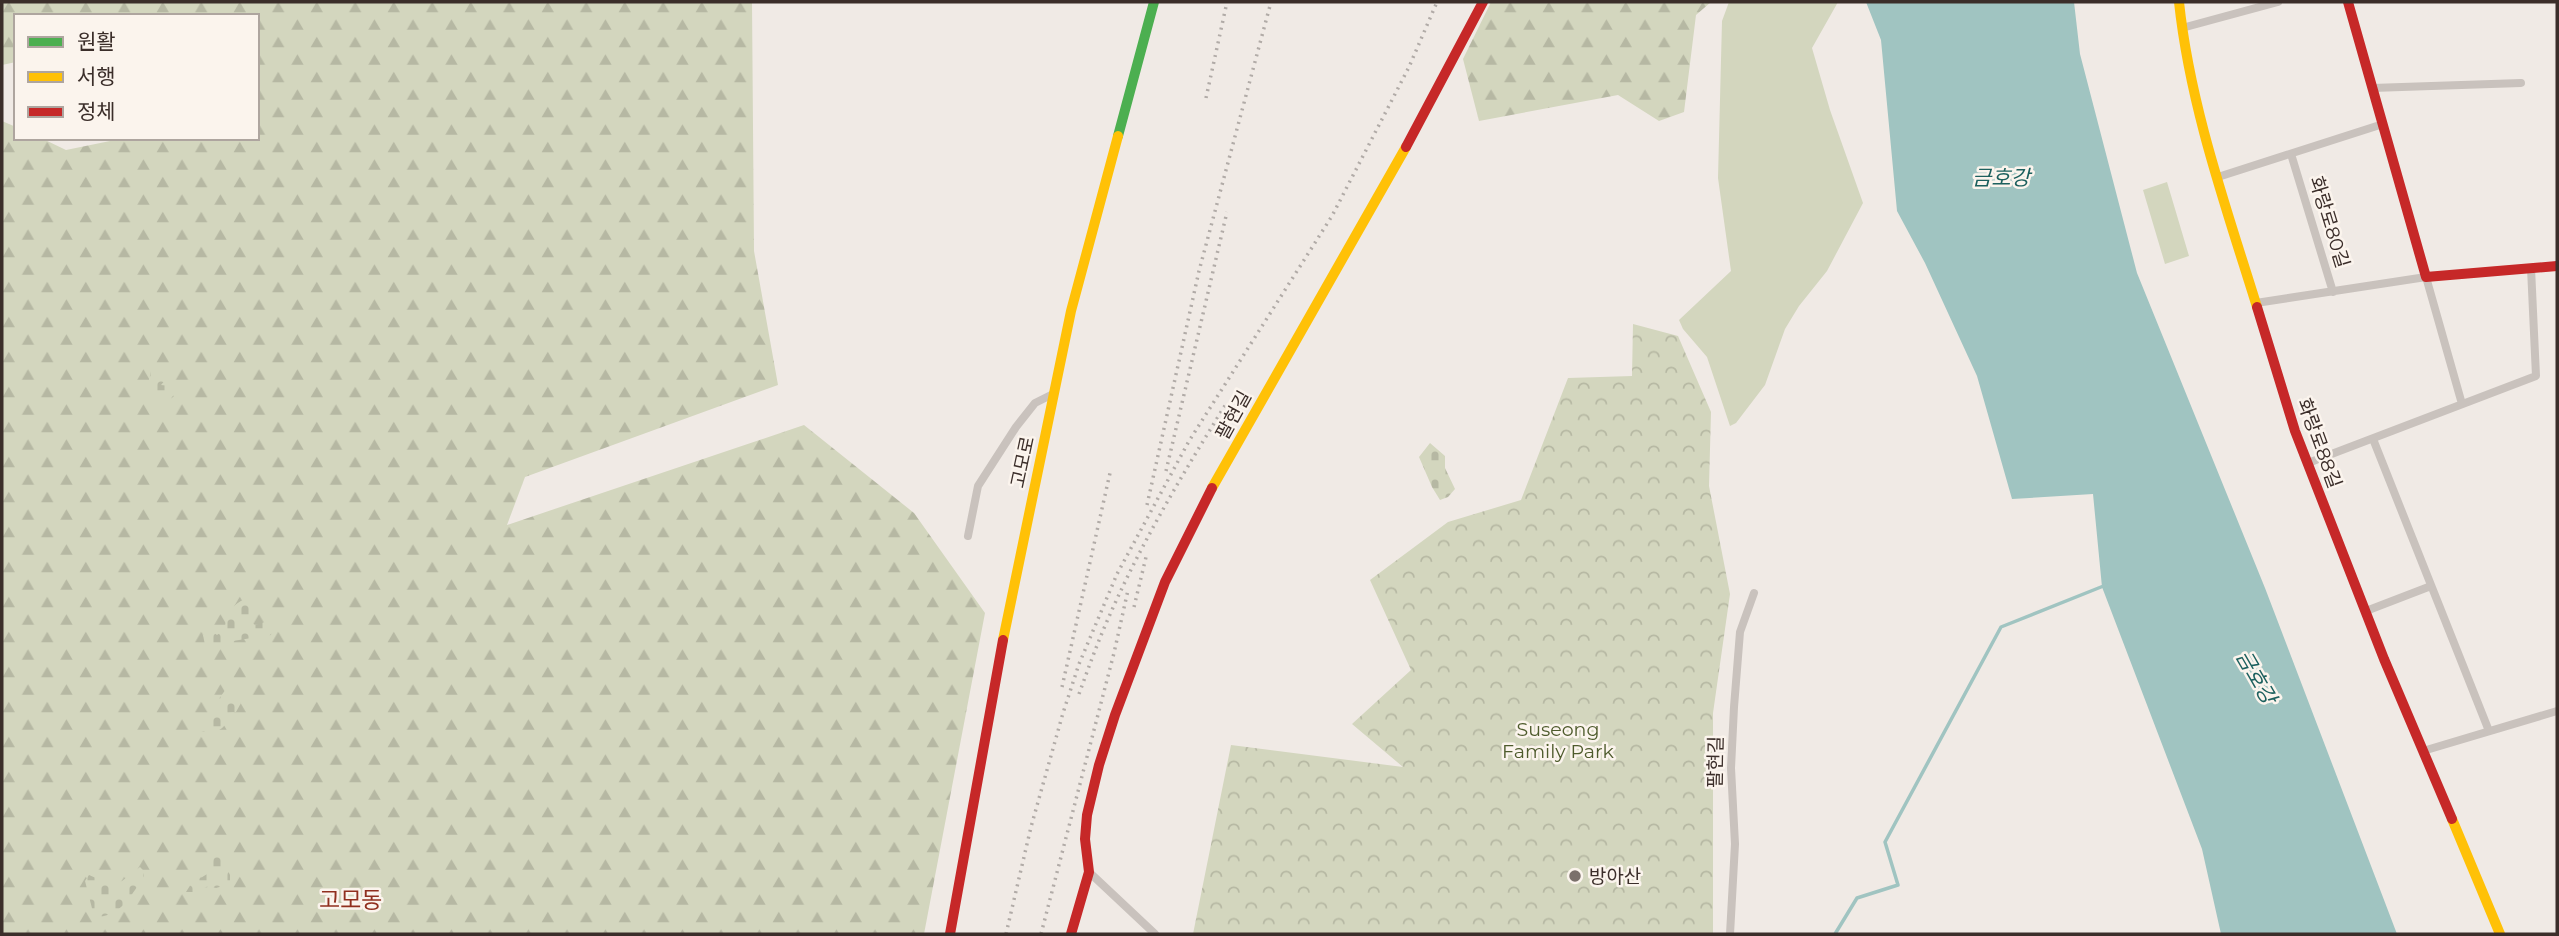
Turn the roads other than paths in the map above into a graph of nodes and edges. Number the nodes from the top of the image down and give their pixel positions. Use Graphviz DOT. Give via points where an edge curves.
graph roads {
  1 [pos="1154,2"];
  2 [pos="1483,2"];
  3 [pos="2179,2"];
  4 [pos="2278,2"];
  5 [pos="2348,2"];
  6 [pos="2182,28"];
  7 [pos="2521,83"];
  8 [pos="2372,88"];
  9 [pos="2383,124"];
  10 [pos="2291,153"];
  11 [pos="2218,177"];
  12 [pos="2557,266"];
  13 [pos="2531,268"];
  14 [pos="2426,277"];
  15 [pos="2333,292"];
  16 [pos="2256,303"];
  17 [pos="1054,394"];
  18 [pos="2462,404"];
  19 [pos="2372,439"];
  20 [pos="2308,463"];
  21 [pos="968,536"];
  22 [pos="2431,586"];
  23 [pos="1754,593"];
  24 [pos="2366,611"];
  25 [pos="2557,711"];
  26 [pos="2488,731"];
  27 [pos="2423,751"];
  28 [pos="1089,872"];
  29 [pos="950,934"];
  30 [pos="1072,934"];
  31 [pos="1155,934"];
  32 [pos="1730,934"];
  33 [pos="2500,934"];
  1 -- 17 [label="street, 고모로" via="1071,311"];
  2 -- 28 [label="street, 팔현길" via="1392,174 1200,510 1165,582 1099,765 1087,816"];
  3 -- 6 [label="street, 화랑로88길"];
  4 -- 6 [label="street"];
  5 -- 8 [label="street"];
  6 -- 11 [label="street, 화랑로88길"];
  7 -- 8 [label="street"];
  8 -- 9 [label="street"];
  9 -- 10 [label="street"];
  9 -- 14 [label="street"];
  10 -- 11 [label="street"];
  10 -- 15 [label="street, 화랑로80길"];
  11 -- 16 [label="street, 화랑로88길"];
  12 -- 13 [label="street, 화랑로80길"];
  13 -- 14 [label="street, 화랑로80길"];
  13 -- 18 [label="street" via="2536,376"];
  14 -- 15 [label="street, 화랑로80길"];
  14 -- 18 [label="street"];
  15 -- 16 [label="street"];
  16 -- 20 [label="street, 화랑로88길"];
  17 -- 21 [label="street" via="1035,403 978,486"];
  17 -- 29 [label="street, 고모로" via="1007,619"];
  18 -- 19 [label="street"];
  19 -- 20 [label="street"];
  19 -- 22 [label="street"];
  20 -- 24 [label="street, 화랑로88길"];
  22 -- 24 [label="street"];
  22 -- 26 [label="street"];
  23 -- 32 [label="street, 팔현길" via="1741,632 1734,707"];
  24 -- 27 [label="street, 화랑로88길"];
  25 -- 26 [label="street"];
  26 -- 27 [label="street"];
  27 -- 33 [label="street, 화랑로88길"];
  28 -- 30 [label="street, 팔현길"];
  28 -- 31 [label="street"];
}
